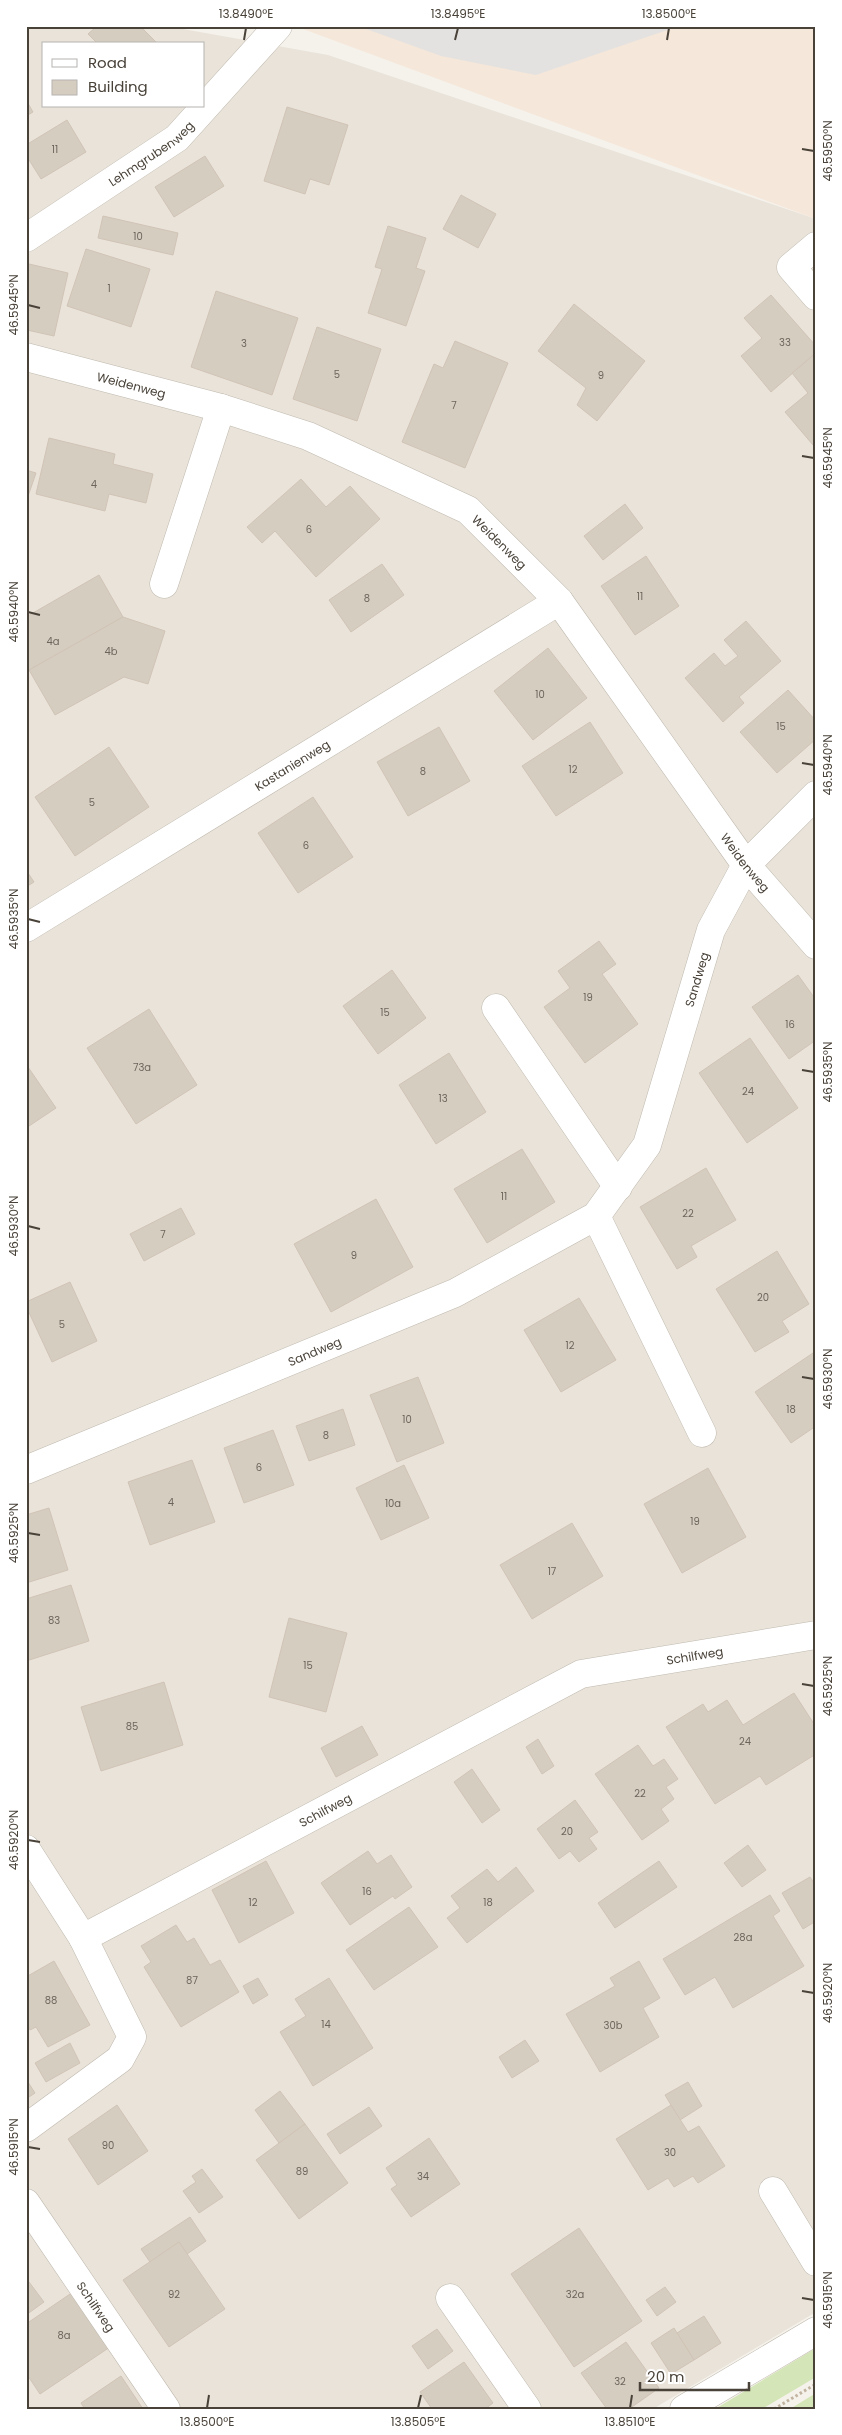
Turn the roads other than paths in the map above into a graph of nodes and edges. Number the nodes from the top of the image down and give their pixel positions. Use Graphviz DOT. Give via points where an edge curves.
graph roads {
  1 [pos="278,26"];
  2 [pos="205,107"];
  3 [pos="204,108"];
  4 [pos="26,238"];
  5 [pos="816,246"];
  6 [pos="816,296"];
  7 [pos="26,357"];
  8 [pos="221,408"];
  9 [pos="164,584"];
  10 [pos="558,601"];
  11 [pos="816,794"];
  12 [pos="746,865"];
  13 [pos="26,928"];
  14 [pos="816,945"];
  15 [pos="496,1008"];
  16 [pos="618,1187"];
  17 [pos="596,1216"];
  18 [pos="702,1433"];
  19 [pos="26,1470"];
  20 [pos="816,1635"];
  21 [pos="26,1849"];
  22 [pos="82,1938"];
  23 [pos="26,2128"];
  24 [pos="773,2191"];
  25 [pos="26,2203"];
  26 [pos="816,2262"];
  27 [pos="450,2298"];
  28 [pos="816,2331"];
  29 [pos="166,2409"];
  30 [pos="527,2409"];
  31 [pos="684,2409"];
  1 -- 2 [label="street, Lehmgrubenweg"];
  3 -- 4 [label="street, Lehmgrubenweg" via="177,138"];
  5 -- 6 [label="street" via="791,266"];
  7 -- 8 [label="street, Weidenweg"];
  8 -- 9 [label="street"];
  8 -- 10 [label="street, Weidenweg" via="308,436 468,510"];
  10 -- 12 [label="street, Weidenweg"];
  10 -- 13 [label="street, Kastanienweg"];
  11 -- 12 [label="street, Sandweg"];
  12 -- 14 [label="street, Weidenweg"];
  12 -- 16 [label="street, Sandweg" via="711,930 647,1145"];
  15 -- 16 [label="street"];
  16 -- 17 [label="street, Sandweg"];
  17 -- 18 [label="street"];
  17 -- 19 [label="street, Sandweg" via="455,1293"];
  20 -- 22 [label="street, Schilfweg" via="581,1674"];
  21 -- 22 [label="street"];
  22 -- 23 [label="street" via="132,2037 120,2059"];
  24 -- 26 [label="street"];
  25 -- 29 [label="street, Schilfweg"];
  27 -- 30 [label="street"];
  28 -- 31 [label="street"];
}
